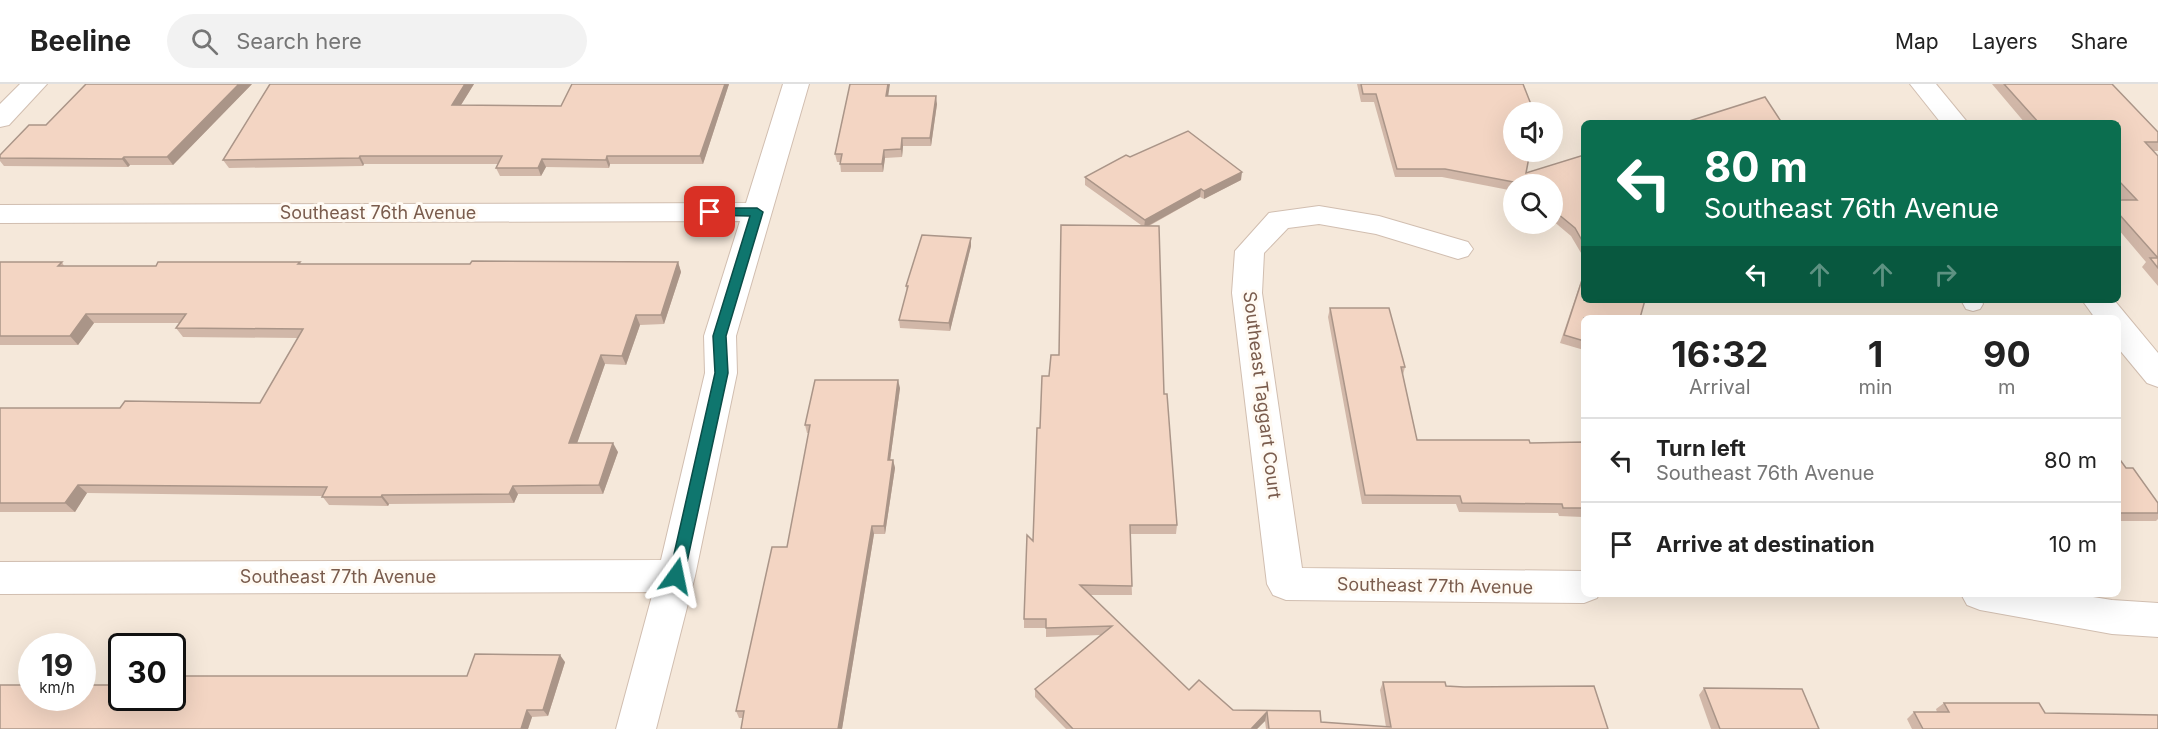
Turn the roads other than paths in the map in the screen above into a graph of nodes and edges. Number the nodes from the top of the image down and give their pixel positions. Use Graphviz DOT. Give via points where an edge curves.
graph roads {
  1 [pos="34,84"];
  2 [pos="796,84"];
  3 [pos="1923,84"];
  4 [pos="0,119"];
  5 [pos="1953,120"];
  6 [pos="757,212"];
  7 [pos="0,214"];
  8 [pos="1458,249"];
  9 [pos="2100,303"];
  10 [pos="2110,315"];
  11 [pos="2121,330"];
  12 [pos="2157,373"];
  13 [pos="676,576"];
  14 [pos="0,578"];
  15 [pos="1286,584"];
  16 [pos="1581,587"];
  17 [pos="1998,597"];
  18 [pos="2158,620"];
  19 [pos="636,729"];
  1 -- 4 [label="street"];
  2 -- 6 [label="street"];
  3 -- 5 [label="street"];
  6 -- 7 [label="street, Southeast 76th Avenue"];
  6 -- 13 [label="street" via="720,336 721,373"];
  8 -- 15 [label="street, Southeast Taggart Court" via="1379,225 1319,215 1279,220 1250,251 1247,293"];
  9 -- 10 [label="street"];
  11 -- 12 [label="street"];
  13 -- 14 [label="street, Southeast 77th Avenue"];
  13 -- 19 [label="street"];
  15 -- 16 [label="street, Southeast 77th Avenue"];
  17 -- 18 [label="street"];
}
